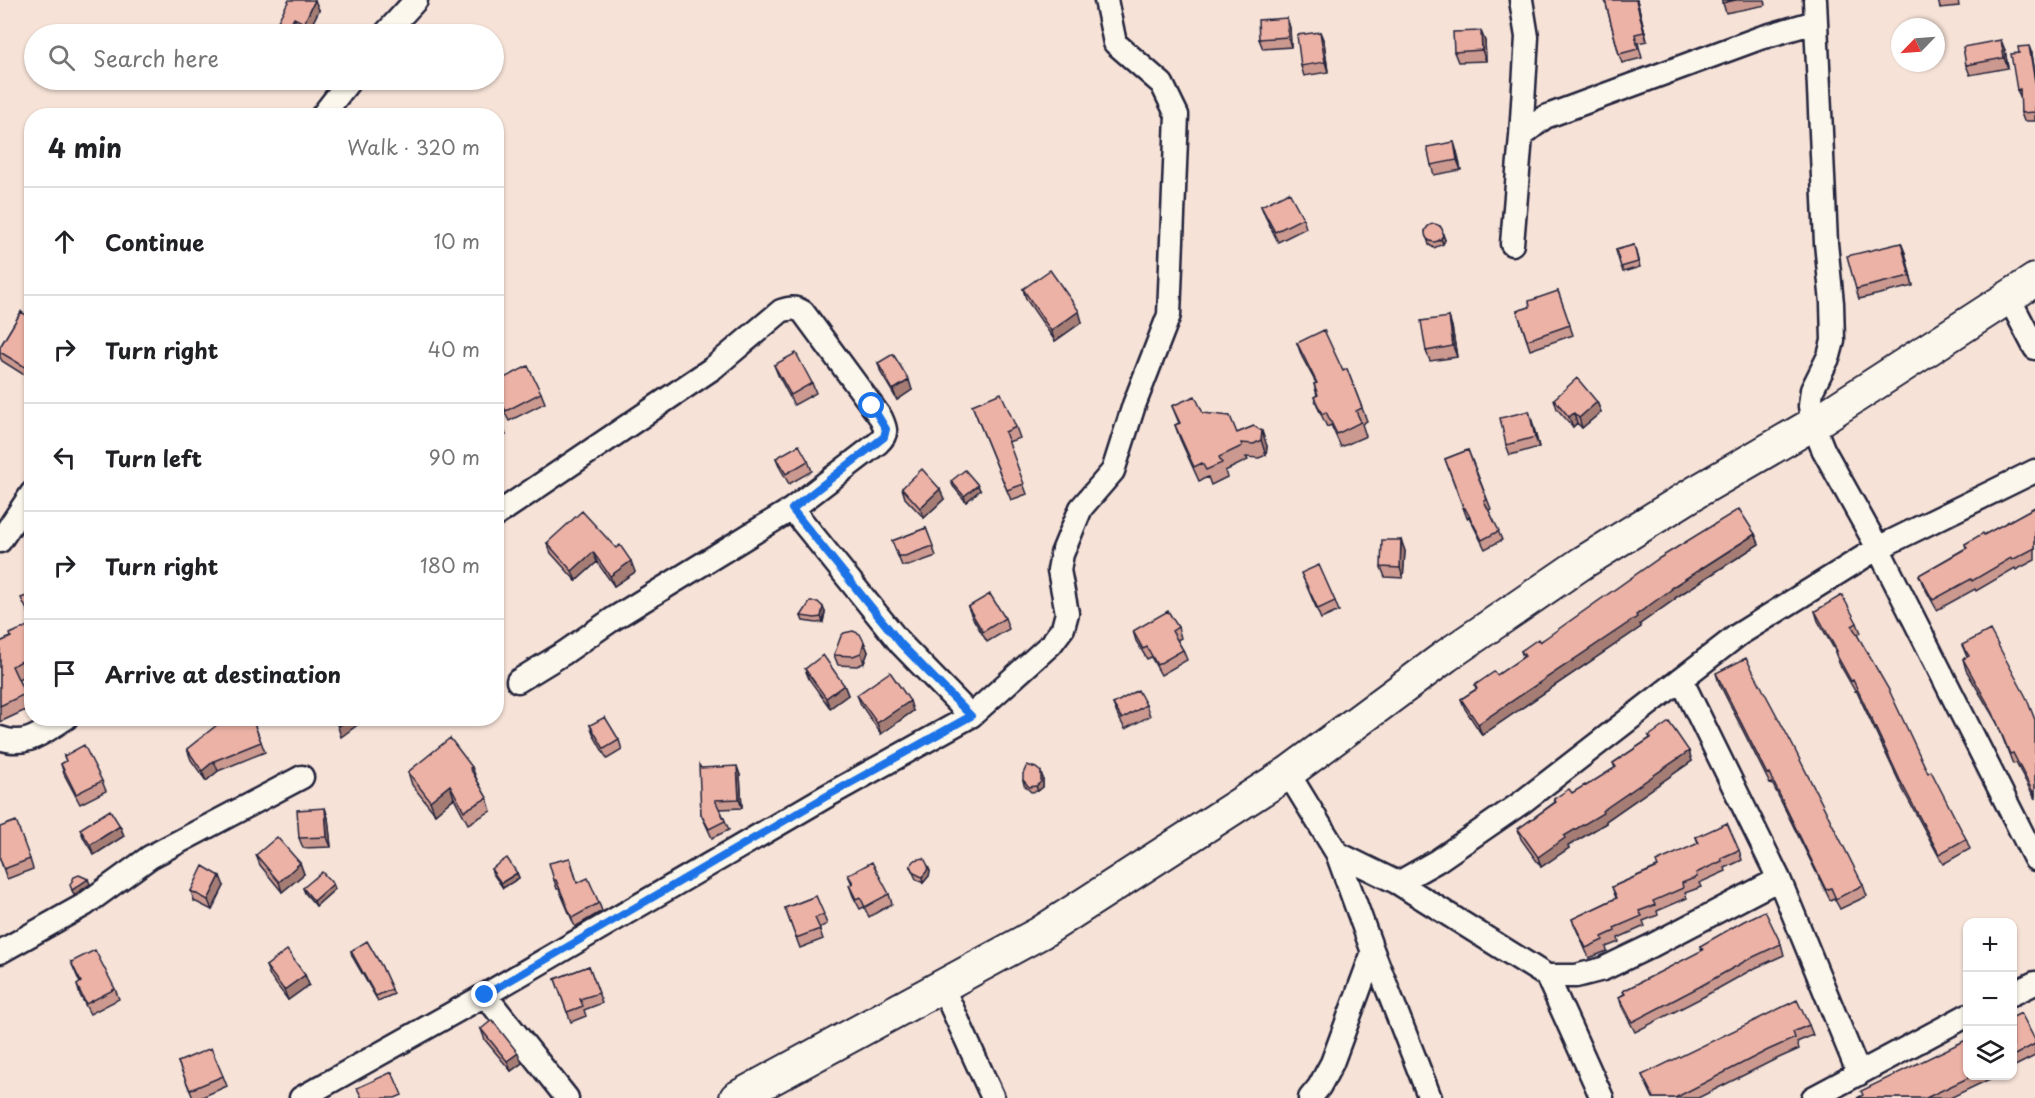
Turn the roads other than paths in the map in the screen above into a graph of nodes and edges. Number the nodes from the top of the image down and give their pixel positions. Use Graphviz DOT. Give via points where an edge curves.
graph roads {
  1 [pos="417,0"];
  2 [pos="1106,0"];
  3 [pos="1521,0"];
  4 [pos="1815,11"];
  5 [pos="394,24"];
  6 [pos="342,90"];
  7 [pos="328,108"];
  8 [pos="1521,136"];
  9 [pos="1512,244"];
  10 [pos="2035,280"];
  11 [pos="2009,298"];
  12 [pos="2035,348"];
  13 [pos="1813,424"];
  14 [pos="2035,471"];
  15 [pos="24,505"];
  16 [pos="792,509"];
  17 [pos="504,510"];
  18 [pos="0,541"];
  19 [pos="1878,549"];
  20 [pos="1682,679"];
  21 [pos="518,681"];
  22 [pos="971,716"];
  23 [pos="52,726"];
  24 [pos="0,738"];
  25 [pos="1288,773"];
  26 [pos="302,777"];
  27 [pos="1337,853"];
  28 [pos="2035,859"];
  29 [pos="1779,879"];
  30 [pos="1398,883"];
  31 [pos="0,951"];
  32 [pos="1373,952"];
  33 [pos="1547,976"];
  34 [pos="2035,983"];
  35 [pos="942,986"];
  36 [pos="2017,992"];
  37 [pos="485,995"];
  38 [pos="1963,1018"];
  39 [pos="1859,1074"];
  40 [pos="301,1098"];
  41 [pos="567,1098"];
  42 [pos="736,1098"];
  43 [pos="993,1098"];
  44 [pos="1310,1098"];
  45 [pos="1430,1098"];
  46 [pos="1602,1098"];
  47 [pos="1813,1098"];
  1 -- 5 [label="street"];
  2 -- 22 [label="street" via="1115,43 1162,84 1177,115 1169,315 1113,471 1081,508 1062,554 1059,570 1067,613 1063,628 1051,644"];
  3 -- 8 [label="street" via="1527,37"];
  4 -- 8 [label="street" via="1760,38 1545,117"];
  4 -- 13 [label="street" via="1833,341 1812,390"];
  6 -- 7 [label="street"];
  8 -- 9 [label="street"];
  10 -- 11 [label="street"];
  11 -- 12 [label="street"];
  11 -- 13 [label="street"];
  13 -- 19 [label="street" via="1822,449"];
  13 -- 25 [label="street" via="1582,563 1446,656"];
  14 -- 19 [label="street"];
  15 -- 18 [label="street"];
  16 -- 17 [label="street" via="878,443 886,429 797,308 781,311 713,368"];
  16 -- 21 [label="street"];
  16 -- 22 [label="street" via="901,644"];
  19 -- 20 [label="street" via="1738,635"];
  19 -- 28 [label="street"];
  20 -- 29 [label="street"];
  20 -- 30 [label="street" via="1521,803"];
  22 -- 37 [label="street"];
  23 -- 24 [label="street" via="25,742"];
  25 -- 27 [label="street"];
  25 -- 35 [label="street" via="1040,933"];
  26 -- 31 [label="street" via="150,857 84,905"];
  27 -- 30 [label="street"];
  27 -- 32 [label="street"];
  29 -- 33 [label="street" via="1603,969 1576,976"];
  29 -- 39 [label="street"];
  30 -- 33 [label="street"];
  32 -- 44 [label="street" via="1332,1062"];
  32 -- 45 [label="street"];
  33 -- 46 [label="street"];
  34 -- 36 [label="street"];
  35 -- 42 [label="street"];
  35 -- 43 [label="street"];
  37 -- 40 [label="street"];
  37 -- 41 [label="street"];
  38 -- 39 [label="street"];
  39 -- 47 [label="street"];
}
